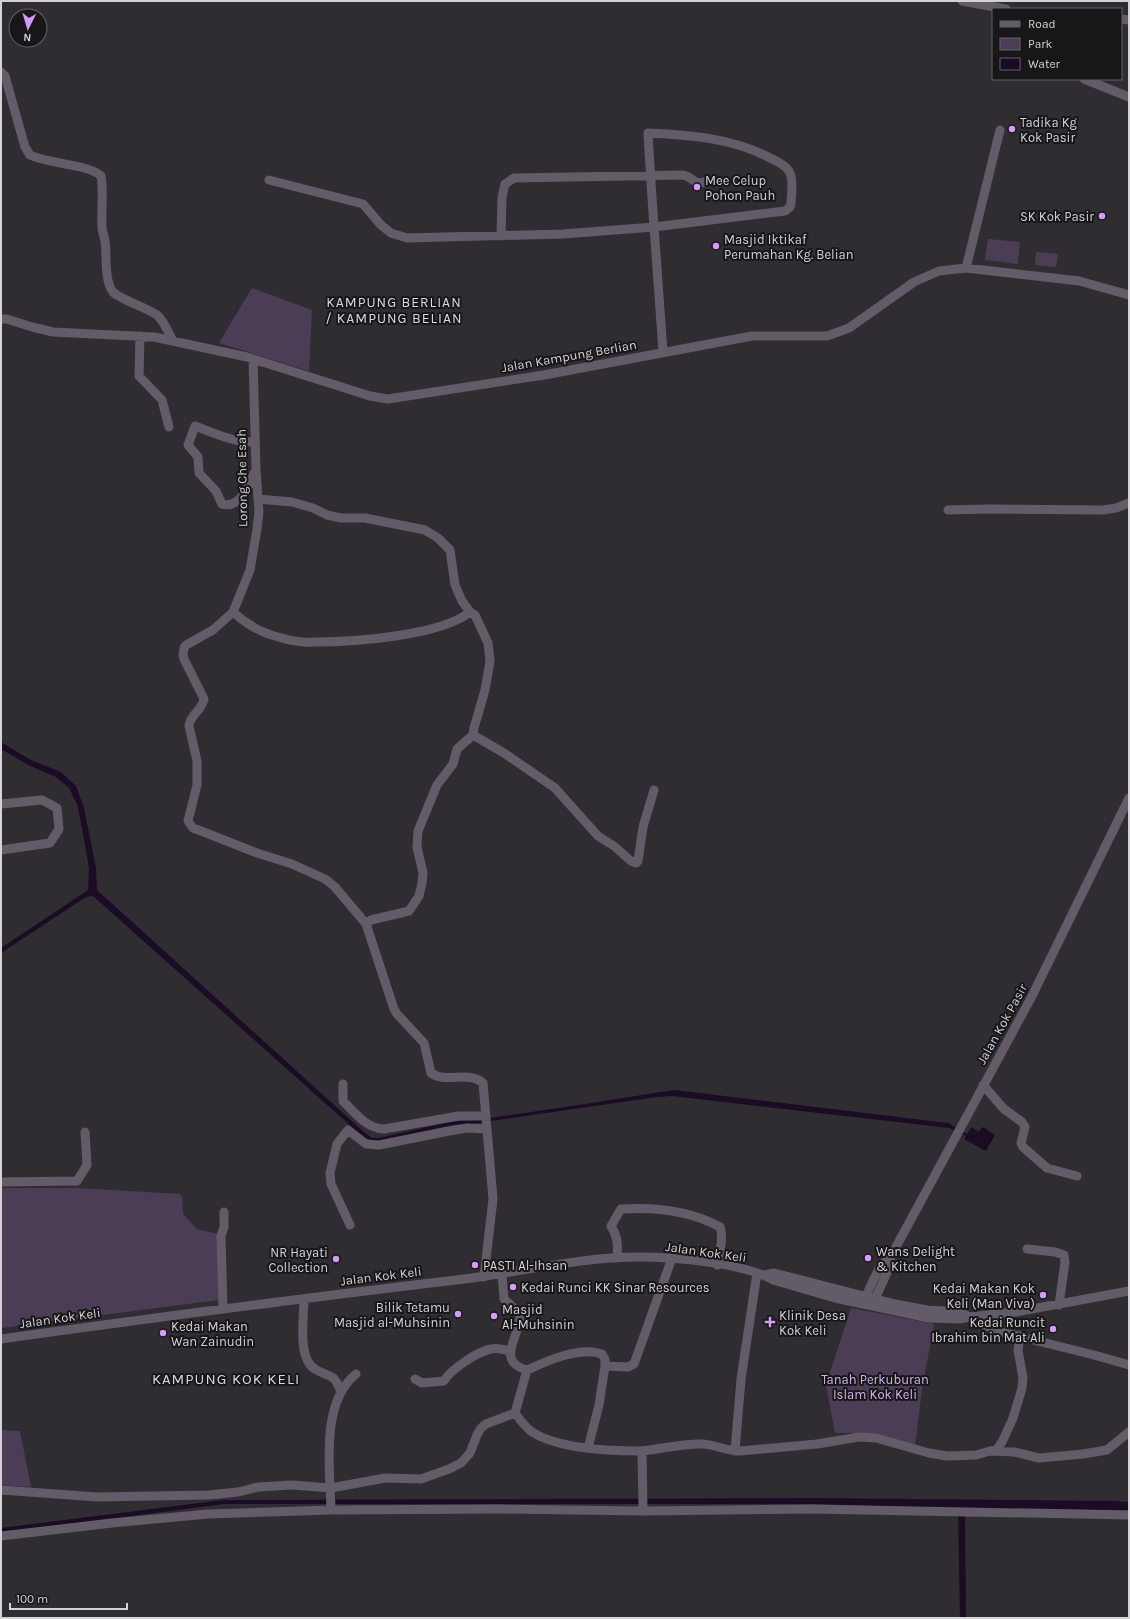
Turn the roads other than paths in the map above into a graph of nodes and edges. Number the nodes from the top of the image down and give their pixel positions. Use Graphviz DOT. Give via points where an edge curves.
graph roads {
  1 [pos="962,1"];
  2 [pos="1000,8"];
  3 [pos="1,72"];
  4 [pos="1086,80"];
  5 [pos="1129,97"];
  6 [pos="1000,130"];
  7 [pos="650,176"];
  8 [pos="269,180"];
  9 [pos="708,181"];
  10 [pos="654,227"];
  11 [pos="501,236"];
  12 [pos="966,268"];
  13 [pos="1129,295"];
  14 [pos="1,319"];
  15 [pos="140,336"];
  16 [pos="173,341"];
  17 [pos="663,352"];
  18 [pos="253,359"];
  19 [pos="169,427"];
  20 [pos="255,442"];
  21 [pos="256,470"];
  22 [pos="258,499"];
  23 [pos="1129,503"];
  24 [pos="948,510"];
  25 [pos="233,612"];
  26 [pos="470,612"];
  27 [pos="473,735"];
  28 [pos="654,790"];
  29 [pos="1129,798"];
  30 [pos="1,804"];
  31 [pos="1,850"];
  32 [pos="367,924"];
  33 [pos="343,1084"];
  34 [pos="983,1085"];
  35 [pos="486,1116"];
  36 [pos="486,1129"];
  37 [pos="85,1132"];
  38 [pos="1077,1176"];
  39 [pos="1,1182"];
  40 [pos="224,1212"];
  41 [pos="350,1226"];
  42 [pos="1027,1249"];
  43 [pos="617,1258"];
  44 [pos="672,1258"];
  45 [pos="717,1264"];
  46 [pos="502,1274"];
  47 [pos="761,1274"];
  48 [pos="881,1276"];
  49 [pos="484,1277"];
  50 [pos="1129,1291"];
  51 [pos="849,1293"];
  52 [pos="835,1298"];
  53 [pos="870,1298"];
  54 [pos="304,1299"];
  55 [pos="895,1304"];
  56 [pos="1059,1305"];
  57 [pos="223,1309"];
  58 [pos="901,1312"];
  59 [pos="974,1316"];
  60 [pos="1020,1336"];
  61 [pos="1,1339"];
  62 [pos="510,1351"];
  63 [pos="1129,1365"];
  64 [pos="605,1366"];
  65 [pos="527,1370"];
  66 [pos="356,1374"];
  67 [pos="415,1379"];
  68 [pos="341,1392"];
  69 [pos="515,1414"];
  70 [pos="1129,1432"];
  71 [pos="588,1448"];
  72 [pos="642,1451"];
  73 [pos="735,1451"];
  74 [pos="990,1451"];
  75 [pos="1,1490"];
  76 [pos="331,1492"];
  77 [pos="331,1508"];
  78 [pos="643,1508"];
  79 [pos="1129,1515"];
  80 [pos="1,1536"];
  1 -- 2 [label="street"];
  3 -- 16 [label="street" via="5,76 30,155 86,169 101,176 102,228 110,287 114,293 142,306 161,319"];
  4 -- 5 [label="street"];
  6 -- 12 [label="street"];
  7 -- 9 [label="street" via="685,175 696,183"];
  7 -- 10 [label="street"];
  7 -- 10 [label="street" via="648,133 726,141 756,150 786,167 792,177 791,204 785,211"];
  7 -- 11 [label="street" via="514,178 505,184 502,197"];
  8 -- 11 [label="street" via="363,204 391,233 407,238"];
  10 -- 11 [label="street"];
  10 -- 17 [label="street"];
  12 -- 13 [label="street, Jalan Kampung Berlian" via="1080,281"];
  12 -- 17 [label="street, Jalan Kampung Berlian" via="939,271 914,282 849,328 828,336 752,336"];
  14 -- 15 [label="street, Jalan Kampung Berlian" via="53,332"];
  15 -- 16 [label="street, Jalan Kampung Berlian"];
  15 -- 19 [label="street" via="140,376 162,400"];
  16 -- 18 [label="street, Jalan Kampung Berlian"];
  17 -- 18 [label="street, Jalan Kampung Berlian" via="544,375 388,399 370,396"];
  18 -- 20 [label="street, Lorong Che Esah"];
  20 -- 21 [label="street, Lorong Che Esah"];
  20 -- 21 [label="street" via="230,438 194,426 188,445 198,457 199,473 216,491 222,504 239,500 249,487"];
  21 -- 22 [label="street, Lorong Che Esah"];
  22 -- 25 [label="street, Lorong Che Esah" via="257,529 250,570"];
  22 -- 26 [label="street" via="292,502 341,518 365,518 425,530 450,550 455,585"];
  23 -- 24 [label="street" via="1103,510"];
  25 -- 26 [label="street" via="243,622 277,637 312,643 395,637 449,624"];
  25 -- 32 [label="street, Lorong Che Esah" via="213,630 186,645 183,651 184,659 204,699 189,726 197,760 197,785 188,821 193,828 292,864 325,879"];
  26 -- 27 [label="street" via="475,615 488,643 490,661"];
  27 -- 28 [label="street" via="555,788 598,836 636,863"];
  27 -- 32 [label="street" via="457,749 453,764 437,785 418,831 417,847 422,883 420,896 406,913 371,920"];
  29 -- 34 [label="street, Jalan Kok Pasir" via="1031,998"];
  30 -- 31 [label="street" via="42,800 57,808 59,829 50,843"];
  32 -- 35 [label="street" via="394,1009 424,1043 431,1073 440,1078 468,1078 484,1083"];
  33 -- 35 [label="street" via="343,1101 367,1124 376,1128 384,1129 459,1116"];
  34 -- 38 [label="street" via="1004,1109 1022,1122 1025,1127 1021,1143 1023,1147 1047,1168"];
  34 -- 48 [label="street, Jalan Kok Pasir" via="890,1258 885,1261"];
  35 -- 36 [label="street"];
  36 -- 41 [label="street" via="467,1128 379,1145 366,1144 348,1130 337,1144 330,1173 331,1184"];
  36 -- 49 [label="street" via="493,1207"];
  37 -- 39 [label="street" via="87,1165 77,1182"];
  40 -- 57 [label="street" via="221,1236"];
  42 -- 56 [label="street" via="1064,1255"];
  43 -- 44 [label="street, Jalan Kok Keli"];
  43 -- 45 [label="street" via="618,1243 611,1226 620,1209 638,1208 673,1212 720,1227 722,1232"];
  43 -- 46 [label="street, Jalan Kok Keli"];
  44 -- 45 [label="street, Jalan Kok Keli"];
  44 -- 64 [label="street" via="634,1364 628,1367"];
  45 -- 47 [label="street, Jalan Kok Keli"];
  46 -- 49 [label="street, Jalan Kok Keli"];
  46 -- 62 [label="street" via="504,1299 520,1314 520,1322"];
  47 -- 51 [label="street, Jalan Kok Keli" via="774,1273"];
  47 -- 52 [label="street, Jalan Kok Keli" via="773,1280"];
  47 -- 73 [label="street" via="741,1379"];
  48 -- 51 [label="street" via="863,1288"];
  48 -- 53 [label="street, Jalan Kok Pasir"];
  48 -- 55 [label="street" via="885,1293"];
  49 -- 54 [label="street, Jalan Kok Keli"];
  50 -- 56 [label="street, Jalan Kok Keli"];
  51 -- 53 [label="street, Jalan Kok Keli"];
  52 -- 53 [label="street"];
  52 -- 58 [label="street, Jalan Kok Keli"];
  53 -- 55 [label="street, Jalan Kok Keli"];
  53 -- 58 [label="street"];
  54 -- 57 [label="street, Jalan Kok Keli"];
  54 -- 68 [label="street" via="306,1359 315,1370 333,1376"];
  55 -- 59 [label="street, Jalan Kok Keli" via="927,1310 961,1312"];
  56 -- 59 [label="street, Jalan Kok Keli"];
  57 -- 61 [label="street, Jalan Kok Keli"];
  58 -- 59 [label="street, Jalan Kok Keli" via="929,1318 960,1319"];
  59 -- 60 [label="street" via="991,1328"];
  60 -- 63 [label="street"];
  60 -- 74 [label="street" via="1018,1350 1023,1378 1020,1398 1002,1442 997,1449"];
  62 -- 65 [label="street" via="513,1363"];
  62 -- 67 [label="street" via="494,1348 484,1351 452,1372 444,1381 422,1383"];
  64 -- 65 [label="street" via="602,1354 586,1352 559,1357"];
  64 -- 71 [label="street" via="599,1405"];
  65 -- 69 [label="street"];
  66 -- 68 [label="street"];
  68 -- 76 [label="street" via="330,1434"];
  69 -- 71 [label="street" via="524,1426 540,1436"];
  69 -- 76 [label="street" via="481,1428 470,1453 449,1469 421,1479 385,1478"];
  70 -- 74 [label="street" via="1107,1450 1083,1454 1039,1458 1014,1452"];
  71 -- 72 [label="street"];
  72 -- 73 [label="street" via="711,1444"];
  72 -- 78 [label="street"];
  73 -- 74 [label="street" via="817,1444 860,1437 876,1438 947,1456 976,1455"];
  75 -- 76 [label="street" via="97,1497 210,1495 258,1487 292,1485"];
  76 -- 77 [label="street"];
  77 -- 78 [label="street"];
  77 -- 80 [label="street" via="208,1514"];
  78 -- 79 [label="street"];
}
